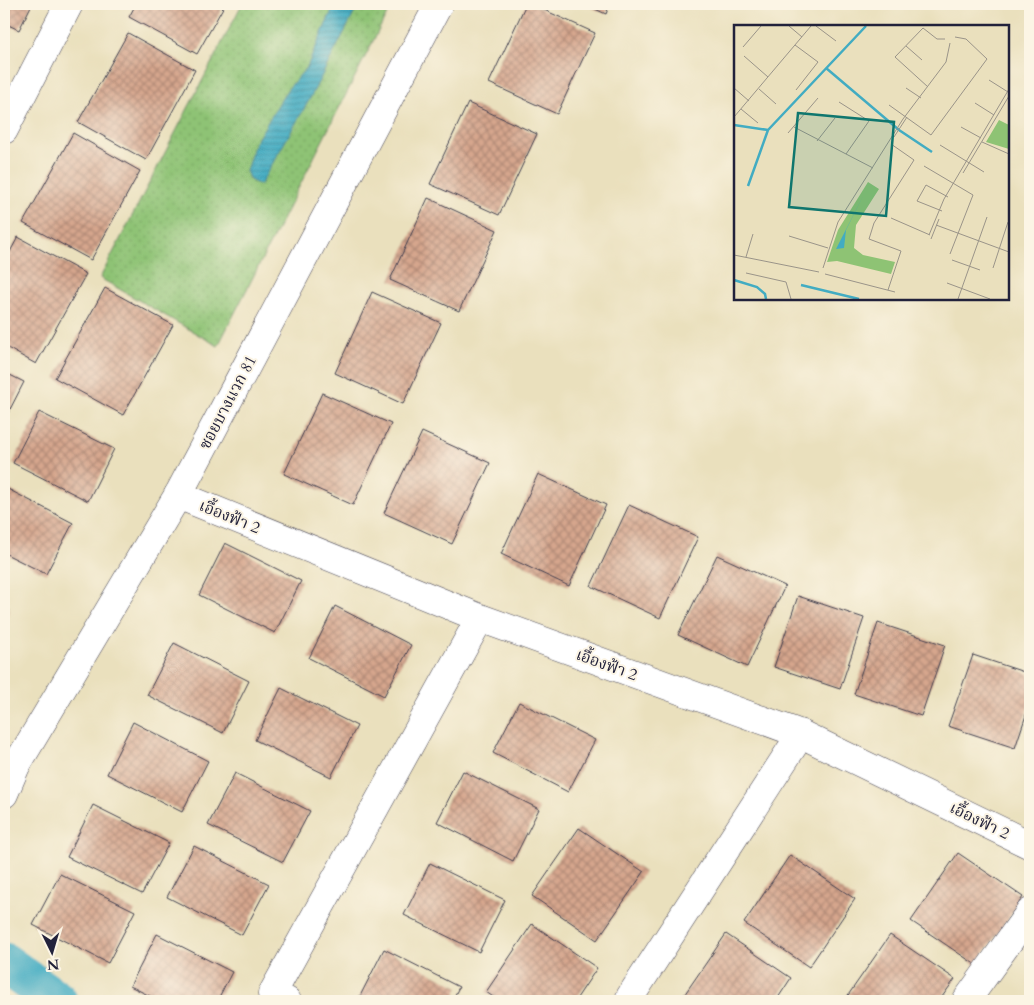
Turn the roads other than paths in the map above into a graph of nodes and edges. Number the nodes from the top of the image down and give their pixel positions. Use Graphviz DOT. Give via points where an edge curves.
graph roads {
  1 [pos="69,4"];
  2 [pos="439,4"];
  3 [pos="4,130"];
  4 [pos="178,495"];
  5 [pos="480,618"];
  6 [pos="801,734"];
  7 [pos="10,763"];
  8 [pos="4,794"];
  9 [pos="1030,845"];
  10 [pos="1030,912"];
  11 [pos="630,996"];
  12 [pos="287,1001"];
  13 [pos="966,1001"];
  1 -- 3 [label="street"];
  2 -- 4 [label="street, ซอยบางแวก 81"];
  4 -- 5 [label="street, เอื้องฟ้า 2"];
  4 -- 7 [label="street, ซอยบางแวก 81"];
  5 -- 6 [label="street, เอื้องฟ้า 2"];
  5 -- 12 [label="street" via="272,994"];
  6 -- 9 [label="street, เอื้องฟ้า 2"];
  6 -- 11 [label="street"];
  7 -- 8 [label="street, ซอยบางแวก 81"];
  10 -- 13 [label="street"];
}
